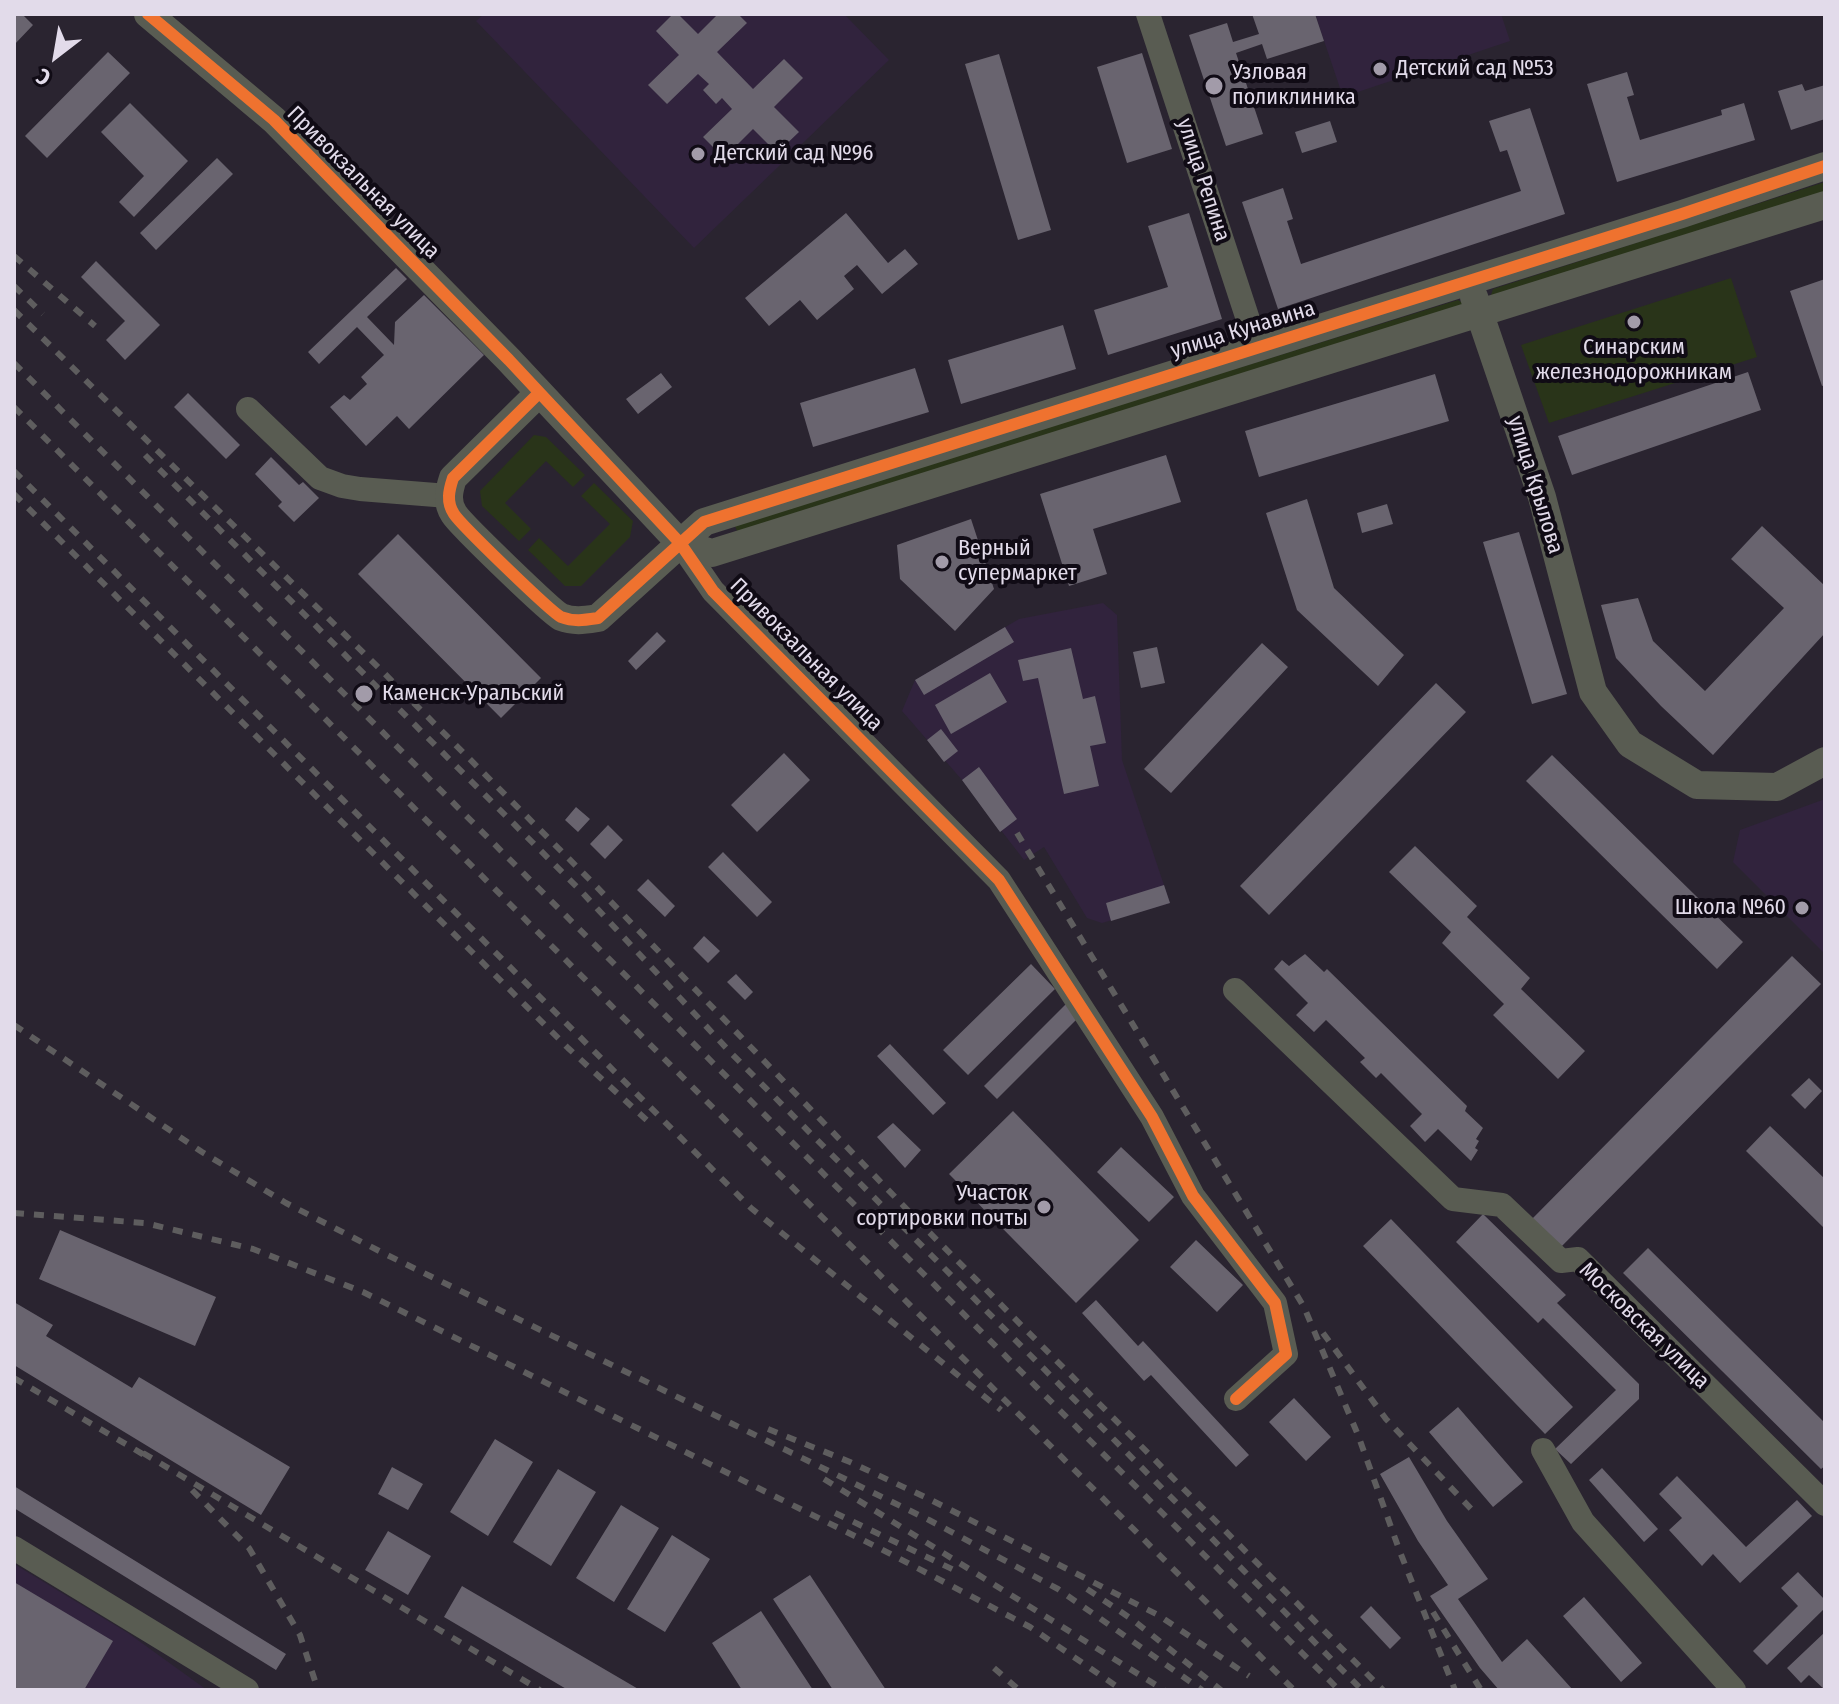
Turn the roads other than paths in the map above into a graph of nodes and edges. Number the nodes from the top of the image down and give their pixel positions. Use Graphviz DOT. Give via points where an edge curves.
graph roads {
  1 [pos="148,14"];
  2 [pos="1148,14"];
  3 [pos="1825,166"];
  4 [pos="1825,205"];
  5 [pos="1469,281"];
  6 [pos="1480,313"];
  7 [pos="1257,347"];
  8 [pos="538,394"];
  9 [pos="248,409"];
  10 [pos="448,496"];
  11 [pos="680,543"];
  12 [pos="1825,761"];
  13 [pos="1235,990"];
  14 [pos="1236,1399"];
  15 [pos="1543,1450"];
  16 [pos="1825,1504"];
  17 [pos="14,1548"];
  18 [pos="247,1690"];
  19 [pos="1734,1690"];
  1 -- 8 [label="street, Привокзальная улица" via="274,120"];
  2 -- 7 [label="street, улица Репина"];
  3 -- 5 [label="street, улица Кунавина"];
  4 -- 6 [label="street"];
  5 -- 6 [label="street, улица Крылова"];
  5 -- 7 [label="street, улица Кунавина"];
  6 -- 11 [label="street" via="712,553"];
  6 -- 12 [label="street, улица Крылова" via="1542,497 1593,692 1630,744 1697,785 1777,787"];
  7 -- 11 [label="street, улица Кунавина" via="723,515 704,522"];
  8 -- 10 [label="street" via="453,478"];
  8 -- 11 [label="street, Привокзальная улица"];
  9 -- 10 [label="street" via="320,478 342,486"];
  10 -- 11 [label="street, улица Кунавина" via="453,513 505,565 559,616 579,621 598,618"];
  11 -- 14 [label="street, Привокзальная улица" via="713,591 999,880 1152,1117 1193,1196 1275,1303 1286,1354"];
  13 -- 16 [label="street, Московская улица" via="1453,1199 1502,1205 1561,1261 1578,1259"];
  15 -- 19 [label="street" via="1583,1522"];
  17 -- 18 [label="street"];
}
